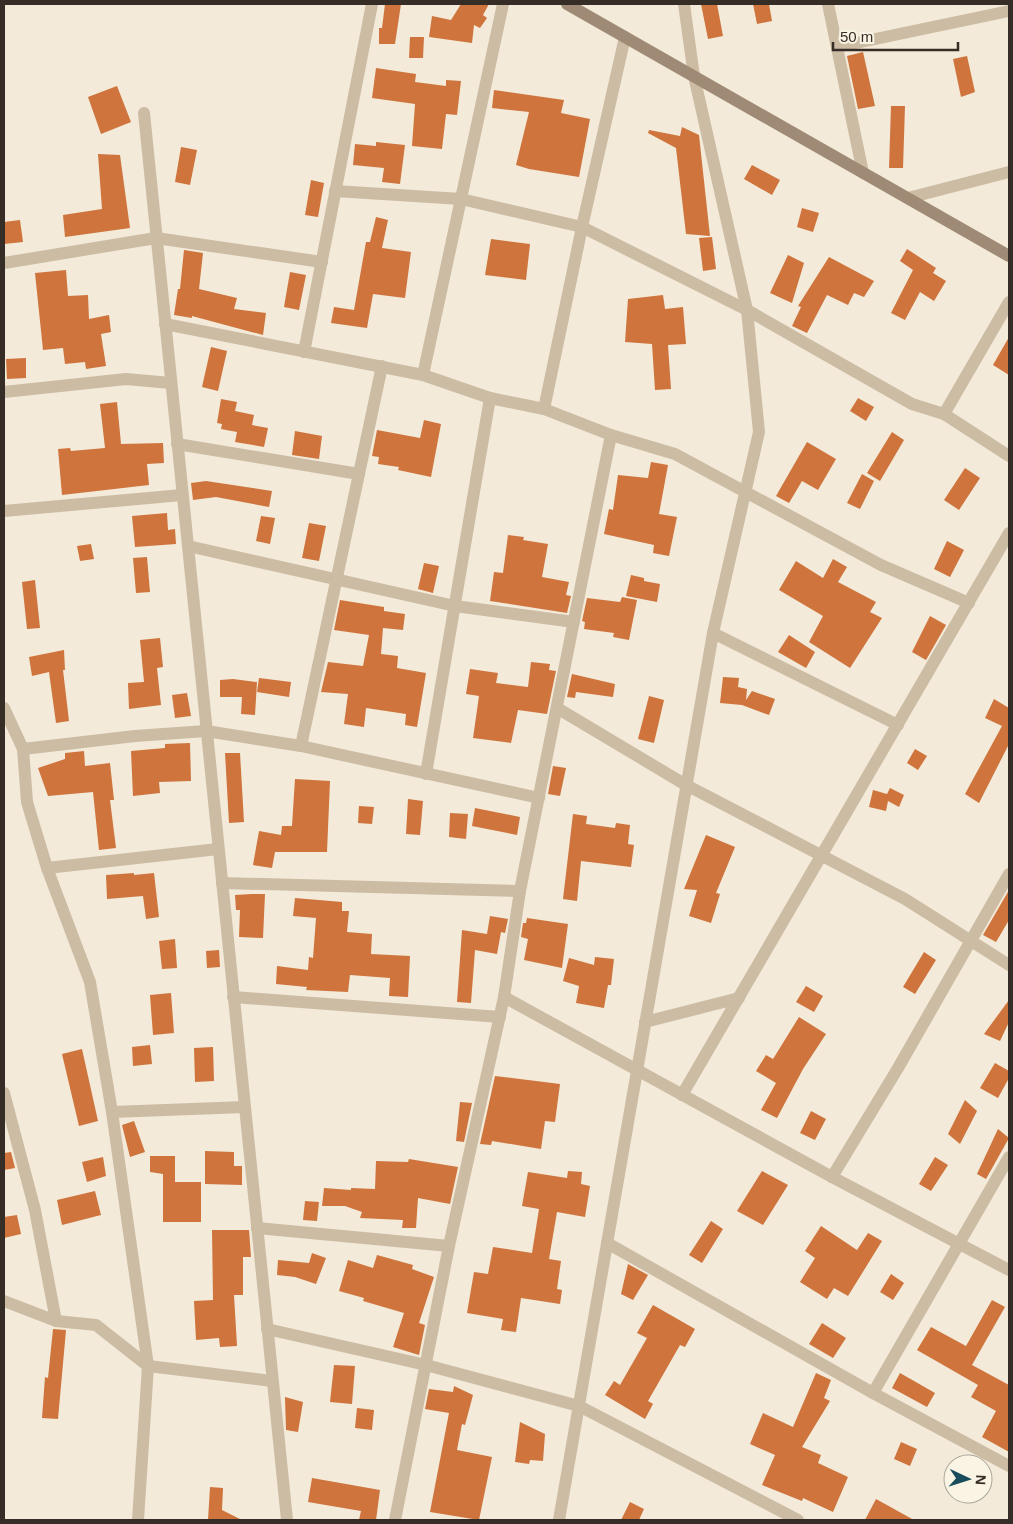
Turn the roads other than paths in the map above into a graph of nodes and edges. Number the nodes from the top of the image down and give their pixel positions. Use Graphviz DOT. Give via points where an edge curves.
graph roads {
  1 [pos="372,4"];
  2 [pos="503,4"];
  3 [pos="567,4"];
  4 [pos="684,4"];
  5 [pos="828,4"];
  6 [pos="1009,11"];
  7 [pos="625,37"];
  8 [pos="837,47"];
  9 [pos="694,76"];
  10 [pos="144,114"];
  11 [pos="1009,172"];
  12 [pos="863,173"];
  13 [pos="335,191"];
  14 [pos="908,198"];
  15 [pos="461,199"];
  16 [pos="582,227"];
  17 [pos="156,238"];
  18 [pos="1009,256"];
  19 [pos="322,262"];
  20 [pos="4,263"];
  21 [pos="1009,302"];
  22 [pos="747,310"];
  23 [pos="165,324"];
  24 [pos="304,352"];
  25 [pos="382,366"];
  26 [pos="423,374"];
  27 [pos="171,383"];
  28 [pos="4,392"];
  29 [pos="490,398"];
  30 [pos="544,410"];
  31 [pos="944,414"];
  32 [pos="611,435"];
  33 [pos="177,444"];
  34 [pos="1009,456"];
  35 [pos="359,474"];
  36 [pos="746,493"];
  37 [pos="182,495"];
  38 [pos="4,511"];
  39 [pos="1009,533"];
  40 [pos="188,546"];
  41 [pos="337,578"];
  42 [pos="969,603"];
  43 [pos="455,606"];
  44 [pos="574,622"];
  45 [pos="713,633"];
  46 [pos="4,708"];
  47 [pos="557,708"];
  48 [pos="898,725"];
  49 [pos="206,731"];
  50 [pos="301,746"];
  51 [pos="23,749"];
  52 [pos="426,774"];
  53 [pos="686,785"];
  54 [pos="539,798"];
  55 [pos="218,849"];
  56 [pos="821,857"];
  57 [pos="48,868"];
  58 [pos="1009,874"];
  59 [pos="222,883"];
  60 [pos="520,891"];
  61 [pos="972,941"];
  62 [pos="1009,966"];
  63 [pos="233,997"];
  64 [pos="504,998"];
  65 [pos="739,998"];
  66 [pos="500,1017"];
  67 [pos="646,1022"];
  68 [pos="637,1071"];
  69 [pos="4,1093"];
  70 [pos="682,1095"];
  71 [pos="244,1107"];
  72 [pos="112,1112"];
  73 [pos="1009,1157"];
  74 [pos="832,1177"];
  75 [pos="257,1228"];
  76 [pos="607,1243"];
  77 [pos="960,1243"];
  78 [pos="450,1246"];
  79 [pos="1009,1270"];
  80 [pos="4,1302"];
  81 [pos="56,1321"];
  82 [pos="267,1329"];
  83 [pos="426,1365"];
  84 [pos="148,1366"];
  85 [pos="272,1381"];
  86 [pos="873,1393"];
  87 [pos="579,1406"];
  88 [pos="1009,1466"];
  89 [pos="138,1520"];
  90 [pos="286,1520"];
  91 [pos="395,1520"];
  92 [pos="559,1520"];
  93 [pos="798,1520"];
  1 -- 13 [label="street"];
  2 -- 15 [label="street"];
  3 -- 7 [label="street"];
  4 -- 9 [label="street"];
  5 -- 8 [label="street"];
  6 -- 8 [label="street"];
  7 -- 9 [label="street"];
  7 -- 16 [label="street"];
  8 -- 12 [label="street"];
  9 -- 12 [label="street"];
  9 -- 22 [label="street"];
  10 -- 17 [label="street"];
  11 -- 14 [label="street"];
  12 -- 14 [label="street"];
  13 -- 15 [label="street"];
  13 -- 19 [label="street"];
  14 -- 18 [label="street"];
  15 -- 16 [label="street"];
  15 -- 26 [label="street"];
  16 -- 22 [label="street"];
  16 -- 30 [label="street"];
  17 -- 19 [label="street"];
  17 -- 20 [label="street"];
  17 -- 23 [label="street"];
  19 -- 24 [label="street"];
  21 -- 31 [label="street"];
  22 -- 31 [label="street" via="912,404"];
  22 -- 36 [label="street" via="759,432"];
  23 -- 24 [label="street"];
  23 -- 27 [label="street"];
  24 -- 25 [label="street"];
  25 -- 26 [label="street"];
  25 -- 35 [label="street"];
  26 -- 29 [label="street"];
  27 -- 28 [label="street" via="126,380"];
  27 -- 33 [label="street"];
  29 -- 30 [label="street"];
  29 -- 43 [label="street"];
  30 -- 32 [label="street"];
  31 -- 34 [label="street"];
  32 -- 36 [label="street" via="675,454"];
  32 -- 44 [label="street"];
  33 -- 35 [label="street"];
  33 -- 37 [label="street"];
  35 -- 41 [label="street"];
  36 -- 42 [label="street" via="881,565"];
  36 -- 45 [label="street"];
  37 -- 38 [label="street"];
  37 -- 40 [label="street"];
  39 -- 42 [label="street"];
  40 -- 41 [label="street"];
  40 -- 49 [label="street"];
  41 -- 43 [label="street"];
  41 -- 50 [label="street"];
  42 -- 48 [label="street"];
  43 -- 44 [label="street"];
  43 -- 52 [label="street"];
  44 -- 47 [label="street"];
  45 -- 48 [label="street"];
  45 -- 53 [label="street"];
  46 -- 51 [label="street"];
  47 -- 53 [label="street"];
  47 -- 54 [label="street"];
  48 -- 56 [label="street"];
  49 -- 50 [label="street"];
  49 -- 51 [label="street"];
  49 -- 55 [label="street"];
  50 -- 52 [label="street"];
  51 -- 57 [label="street" via="27,802"];
  52 -- 54 [label="street"];
  53 -- 56 [label="street"];
  53 -- 67 [label="street"];
  54 -- 60 [label="street"];
  55 -- 57 [label="street"];
  55 -- 59 [label="street"];
  56 -- 61 [label="street" via="905,899"];
  56 -- 65 [label="street"];
  57 -- 72 [label="street" via="90,982"];
  58 -- 61 [label="street"];
  59 -- 60 [label="street"];
  59 -- 63 [label="street"];
  60 -- 64 [label="street"];
  61 -- 62 [label="street"];
  61 -- 74 [label="street"];
  63 -- 66 [label="street"];
  63 -- 71 [label="street"];
  64 -- 66 [label="street"];
  64 -- 68 [label="street"];
  65 -- 67 [label="street"];
  65 -- 70 [label="street"];
  66 -- 78 [label="street"];
  67 -- 68 [label="street"];
  68 -- 70 [label="street"];
  68 -- 76 [label="street"];
  69 -- 81 [label="street" via="36,1210"];
  70 -- 74 [label="street"];
  71 -- 72 [label="street"];
  71 -- 75 [label="street"];
  72 -- 84 [label="street"];
  73 -- 77 [label="street"];
  74 -- 77 [label="street"];
  75 -- 78 [label="street"];
  75 -- 82 [label="street"];
  76 -- 86 [label="street"];
  76 -- 87 [label="street"];
  77 -- 79 [label="street"];
  77 -- 86 [label="street"];
  78 -- 83 [label="street"];
  80 -- 81 [label="street"];
  81 -- 84 [label="street" via="96,1325"];
  82 -- 83 [label="street"];
  82 -- 85 [label="street"];
  83 -- 87 [label="street"];
  83 -- 91 [label="street"];
  84 -- 85 [label="street"];
  84 -- 89 [label="street"];
  85 -- 90 [label="street"];
  86 -- 88 [label="street"];
  87 -- 92 [label="street"];
  87 -- 93 [label="street"];
}
